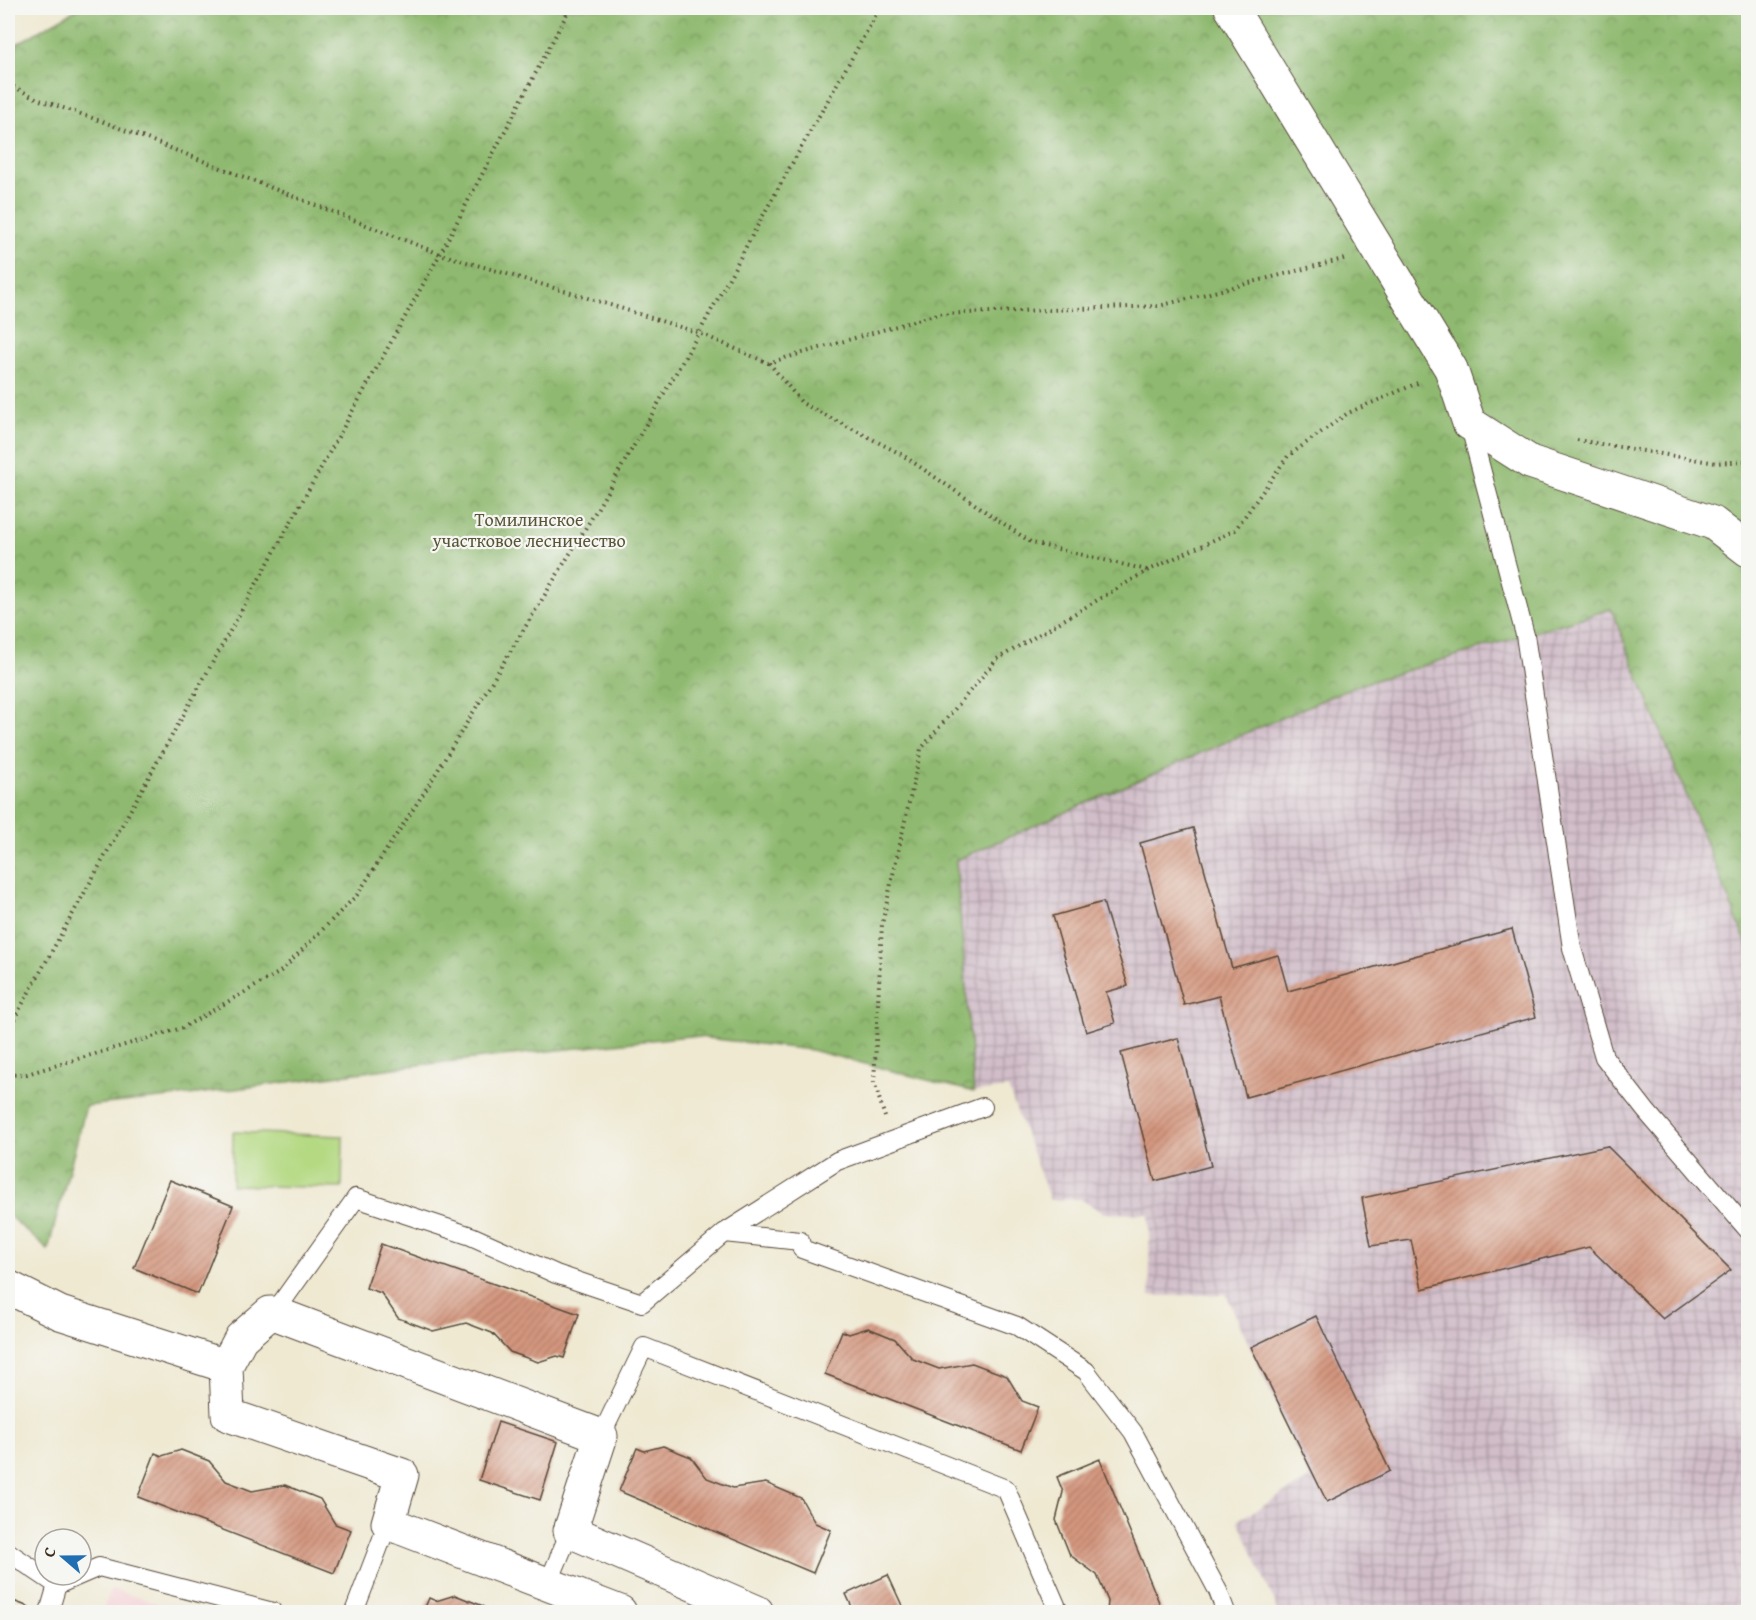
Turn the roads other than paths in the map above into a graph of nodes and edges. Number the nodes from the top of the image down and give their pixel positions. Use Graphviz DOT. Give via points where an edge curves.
graph roads {
  1 [pos="1231,8"];
  2 [pos="1469,423"];
  3 [pos="1749,550"];
  4 [pos="983,1107"];
  5 [pos="1749,1230"];
  6 [pos="724,1233"];
  7 [pos="8,1287"];
  8 [pos="274,1313"];
  9 [pos="226,1366"];
  10 [pos="601,1436"];
  11 [pos="388,1523"];
  12 [pos="570,1531"];
  13 [pos="8,1552"];
  14 [pos="33,1569"];
  15 [pos="93,1570"];
  16 [pos="548,1584"];
  17 [pos="56,1587"];
  18 [pos="49,1612"];
  19 [pos="273,1612"];
  20 [pos="354,1612"];
  21 [pos="620,1612"];
  22 [pos="757,1612"];
  23 [pos="1059,1612"];
  24 [pos="1226,1612"];
  1 -- 2 [label="street" via="1451,369"];
  2 -- 3 [label="street" via="1530,462 1713,523"];
  2 -- 5 [label="lane" via="1525,635 1572,948 1604,1057"];
  4 -- 6 [label="lane" via="837,1161"];
  6 -- 8 [label="lane" via="642,1303 556,1274 471,1236 356,1198"];
  6 -- 24 [label="lane" via="800,1241 802,1249 1017,1326 1086,1371 1132,1432"];
  7 -- 9 [label="street" via="60,1313"];
  8 -- 9 [label="street" via="241,1338"];
  8 -- 10 [label="street"];
  9 -- 11 [label="street" via="228,1415 402,1474"];
  10 -- 12 [label="street"];
  10 -- 23 [label="lane" via="644,1347 1006,1489"];
  11 -- 16 [label="street"];
  11 -- 20 [label="lane"];
  12 -- 16 [label="lane"];
  12 -- 22 [label="street"];
  13 -- 14 [label="lane"];
  15 -- 19 [label="lane" via="99,1568"];
  16 -- 21 [label="street"];
  17 -- 18 [label="lane"];
}
